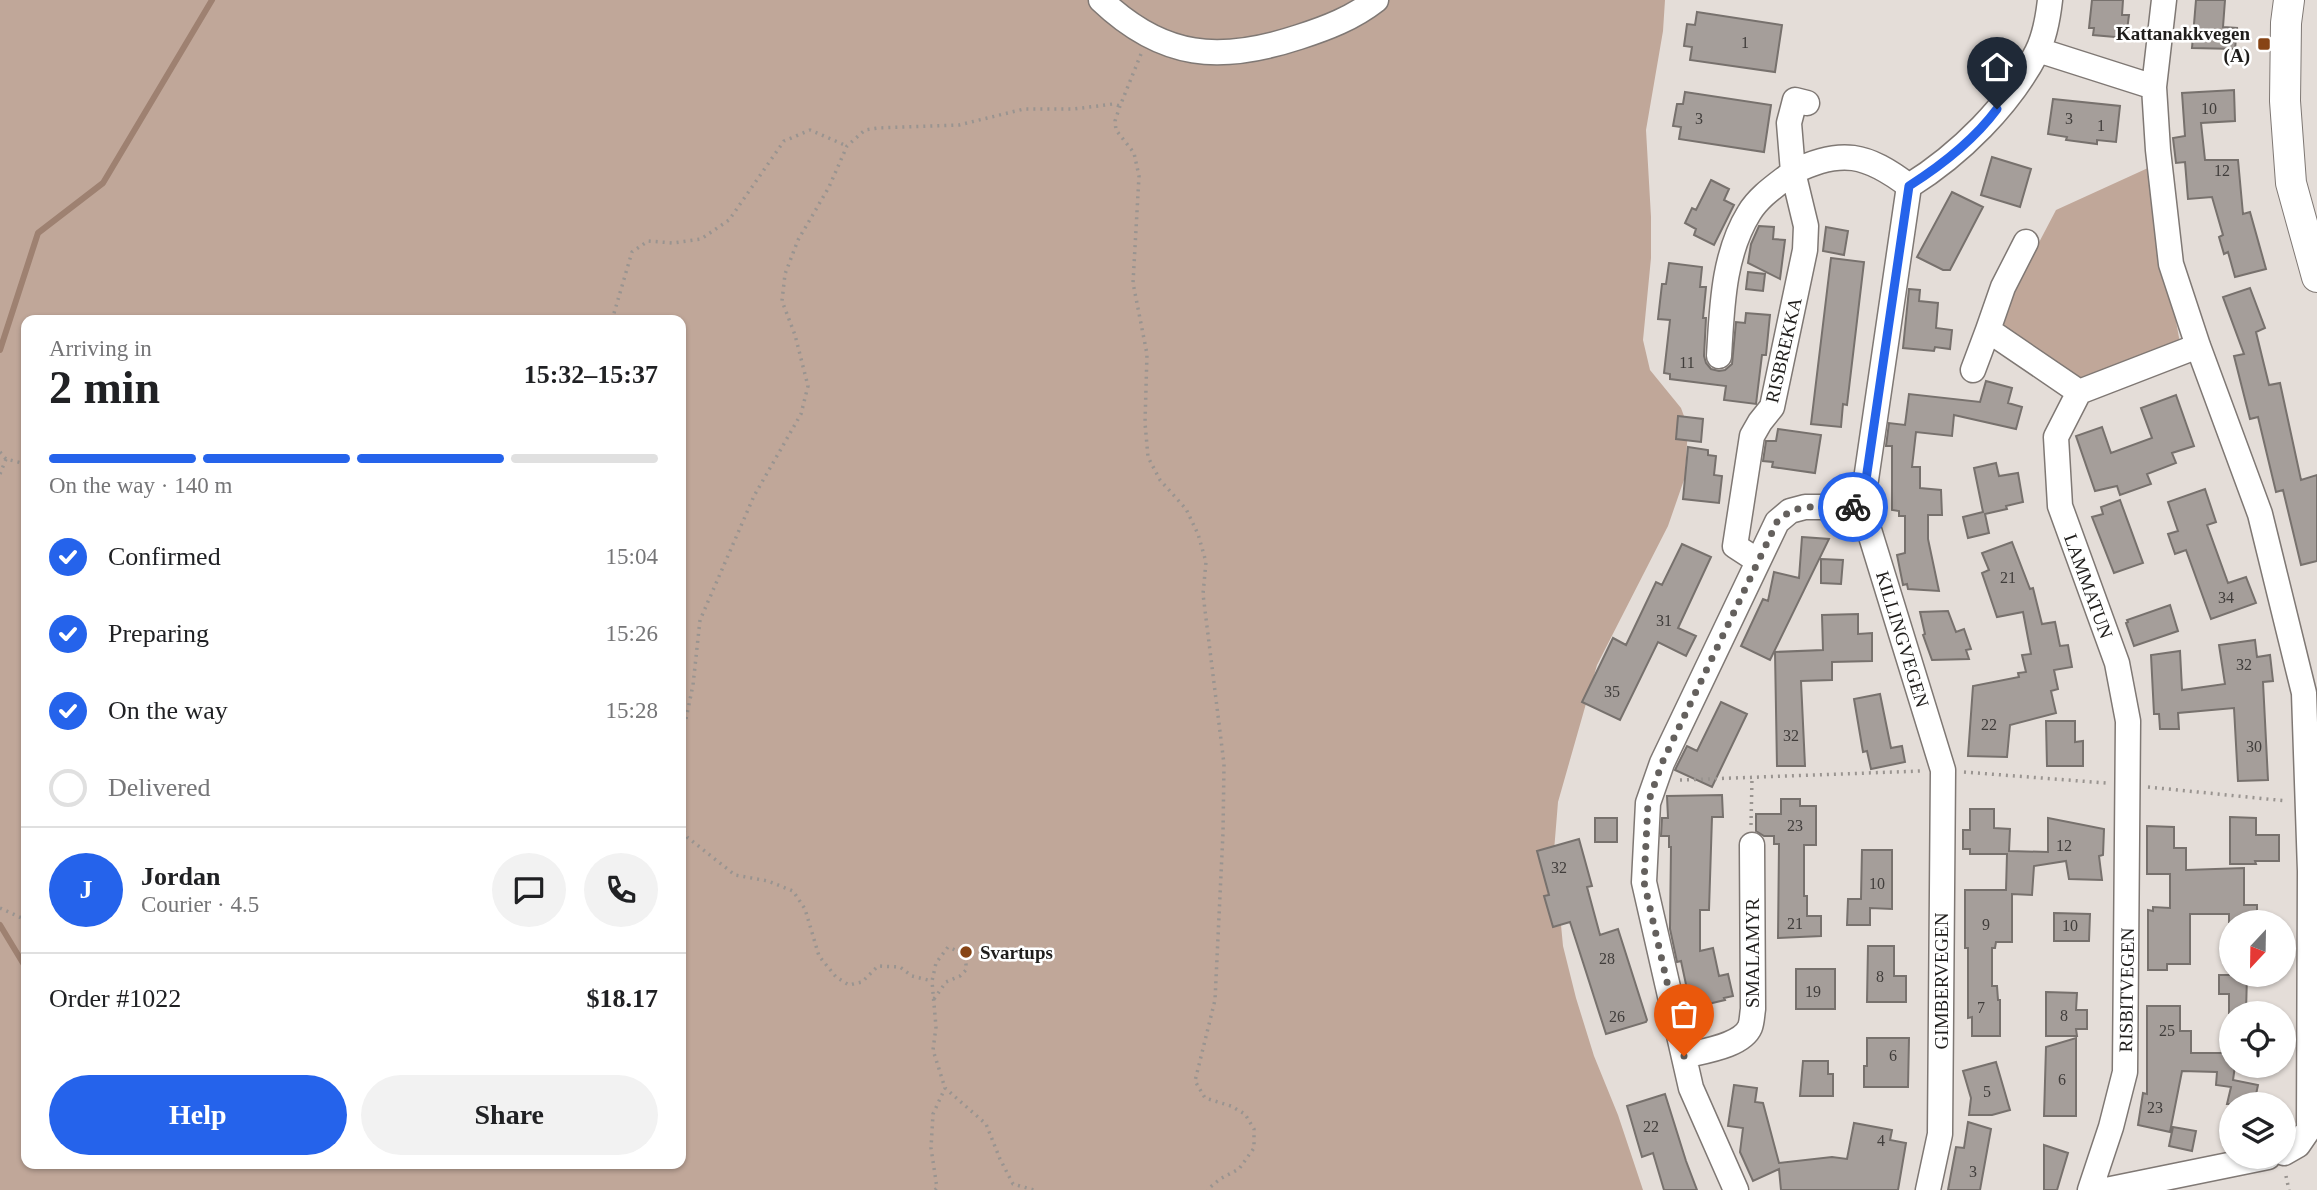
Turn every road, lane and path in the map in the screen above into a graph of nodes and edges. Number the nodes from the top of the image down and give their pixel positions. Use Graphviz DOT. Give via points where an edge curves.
graph roads {
  1 [pos="1101,0"];
  2 [pos="1376,0"];
  3 [pos="2050,0"];
  4 [pos="2164,0"];
  5 [pos="2289,0"];
  6 [pos="2038,50"];
  7 [pos="1143,52"];
  8 [pos="2154,87"];
  9 [pos="1807,103"];
  10 [pos="1120,106"];
  11 [pos="847,146"];
  12 [pos="1793,172"];
  13 [pos="1909,186"];
  14 [pos="2025,242"];
  15 [pos="2317,277"];
  16 [pos="613,315"];
  17 [pos="1989,330"];
  18 [pos="2198,346"];
  19 [pos="1719,356"];
  20 [pos="1973,370"];
  21 [pos="2079,392"];
  22 [pos="0,452"];
  23 [pos="5,459"];
  24 [pos="21,463"];
  25 [pos="0,474"];
  26 [pos="1862,507"];
  27 [pos="1758,561"];
  28 [pos="686,721"];
  29 [pos="1943,770"];
  30 [pos="1752,778"];
  31 [pos="1656,781"];
  32 [pos="2129,785"];
  33 [pos="2309,803"];
  34 [pos="686,836"];
  35 [pos="1752,845"];
  36 [pos="0,908"];
  37 [pos="21,918"];
  38 [pos="932,981"];
  39 [pos="934,999"];
  40 [pos="1684,1056"];
  41 [pos="946,1088"];
  42 [pos="2296,1146"];
  43 [pos="2219,1167"];
  44 [pos="935,1190"];
  45 [pos="1034,1190"];
  46 [pos="1207,1190"];
  47 [pos="1736,1190"];
  48 [pos="1928,1190"];
  49 [pos="2091,1190"];
  50 [pos="2106,1190"];
  1 -- 2 [label="street" via="1131,26 1159,41 1209,53 1245,51 1293,39 1351,17"];
  3 -- 6 [label="street"];
  4 -- 8 [label="street"];
  5 -- 15 [label="main road" via="2285,101 2291,183"];
  6 -- 8 [label="street"];
  6 -- 13 [label="street" via="1983,128"];
  7 -- 10 [label="path"];
  8 -- 18 [label="street" via="2171,264"];
  9 -- 12 [label="street, RISBREKKA" via="1795,100 1790,123"];
  10 -- 11 [label="path" via="1024,109 959,125 878,128 865,130"];
  10 -- 46 [label="path" via="1116,130 1134,153 1139,176 1133,283 1147,354 1148,457 1160,480 1186,509 1206,562 1203,594 1224,764 1215,1000 1195,1081 1205,1097 1245,1114 1254,1129 1254,1149 1239,1169"];
  11 -- 16 [label="path" via="810,130 785,141 729,220 701,239 648,241 632,253"];
  11 -- 28 [label="path" via="785,274 782,301 807,386 801,414 754,496 700,621"];
  12 -- 13 [label="street" via="1815,161 1845,157 1886,169"];
  12 -- 19 [label="street" via="1749,211 1731,251"];
  12 -- 27 [label="street, RISBREKKA" via="1806,226 1805,250 1772,407 1752,436 1735,532 1735,546"];
  13 -- 26 [label="street, KILLINGVEGEN"];
  14 -- 17 [label="street"];
  17 -- 20 [label="street"];
  17 -- 21 [label="street"];
  18 -- 21 [label="street"];
  18 -- 33 [label="street" via="2260,514 2304,693"];
  21 -- 32 [label="street, LAMMATUN" via="2056,437 2060,506 2117,663 2128,721"];
  22 -- 23 [label="path"];
  23 -- 24 [label="path"];
  23 -- 25 [label="path"];
  26 -- 27 [label="street" via="1790,511 1777,522"];
  26 -- 29 [label="street, KILLINGVEGEN"];
  27 -- 31 [label="street"];
  29 -- 30 [label="path"];
  29 -- 32 [label="path"];
  29 -- 48 [label="street, GIMBERVEGEN" via="1940,1134"];
  30 -- 31 [label="path"];
  30 -- 35 [label="path"];
  31 -- 40 [label="street" via="1648,803 1644,882"];
  32 -- 33 [label="path"];
  32 -- 49 [label="street, RISBITVEGEN" via="2125,1072"];
  33 -- 42 [label="street" via="2309,1129"];
  34 -- 38 [label="path" via="735,875 793,891 805,909 819,956 849,985 862,982 877,966 900,967"];
  35 -- 40 [label="street, SMALAMYR" via="1751,1026 1742,1037 1725,1045"];
  36 -- 37 [label="path"];
  38 -- 39 [label="path"];
  38 -- 39 [label="path" via="945,949 961,952 966,970 946,982"];
  39 -- 41 [label="path" via="933,1049"];
  40 -- 47 [label="street" via="1691,1088"];
  41 -- 44 [label="path" via="933,1114"];
  41 -- 45 [label="path" via="986,1124 1013,1184"];
  43 -- 50 [label="street"];
}
